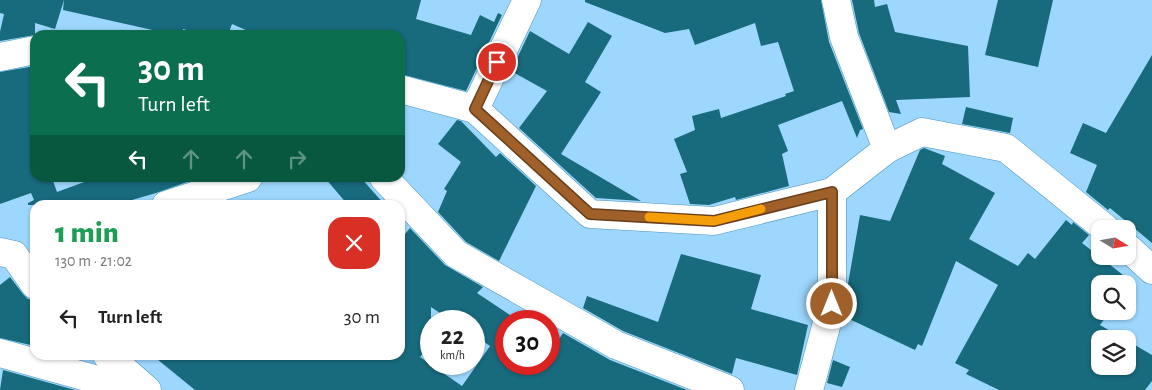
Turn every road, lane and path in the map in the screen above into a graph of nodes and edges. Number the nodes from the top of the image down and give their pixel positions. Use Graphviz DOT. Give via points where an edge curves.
graph roads {
  1 [pos="527,0"];
  2 [pos="836,0"];
  3 [pos="30,51"];
  4 [pos="0,57"];
  5 [pos="405,90"];
  6 [pos="475,109"];
  7 [pos="887,149"];
  8 [pos="236,182"];
  9 [pos="388,182"];
  10 [pos="832,192"];
  11 [pos="181,200"];
  12 [pos="405,200"];
  13 [pos="405,200"];
  14 [pos="1095,220"];
  15 [pos="16,252"];
  16 [pos="1136,255"];
  17 [pos="1152,270"];
  18 [pos="30,276"];
  19 [pos="1,356"];
  20 [pos="113,360"];
  21 [pos="134,390"];
  22 [pos="147,390"];
  23 [pos="730,390"];
  24 [pos="808,390"];
  1 -- 6 [label="street"];
  2 -- 7 [label="street" via="844,37"];
  3 -- 4 [label="street"];
  5 -- 6 [label="street"];
  6 -- 10 [label="street" via="590,214 714,221"];
  7 -- 10 [label="street"];
  7 -- 14 [label="street" via="922,132 1006,148"];
  8 -- 11 [label="street"];
  9 -- 13 [label="street"];
  10 -- 24 [label="street" via="832,304"];
  12 -- 23 [label="street" via="456,254 616,345"];
  15 -- 18 [label="street"];
  16 -- 17 [label="street"];
  19 -- 21 [label="street"];
  20 -- 22 [label="street"];
}
